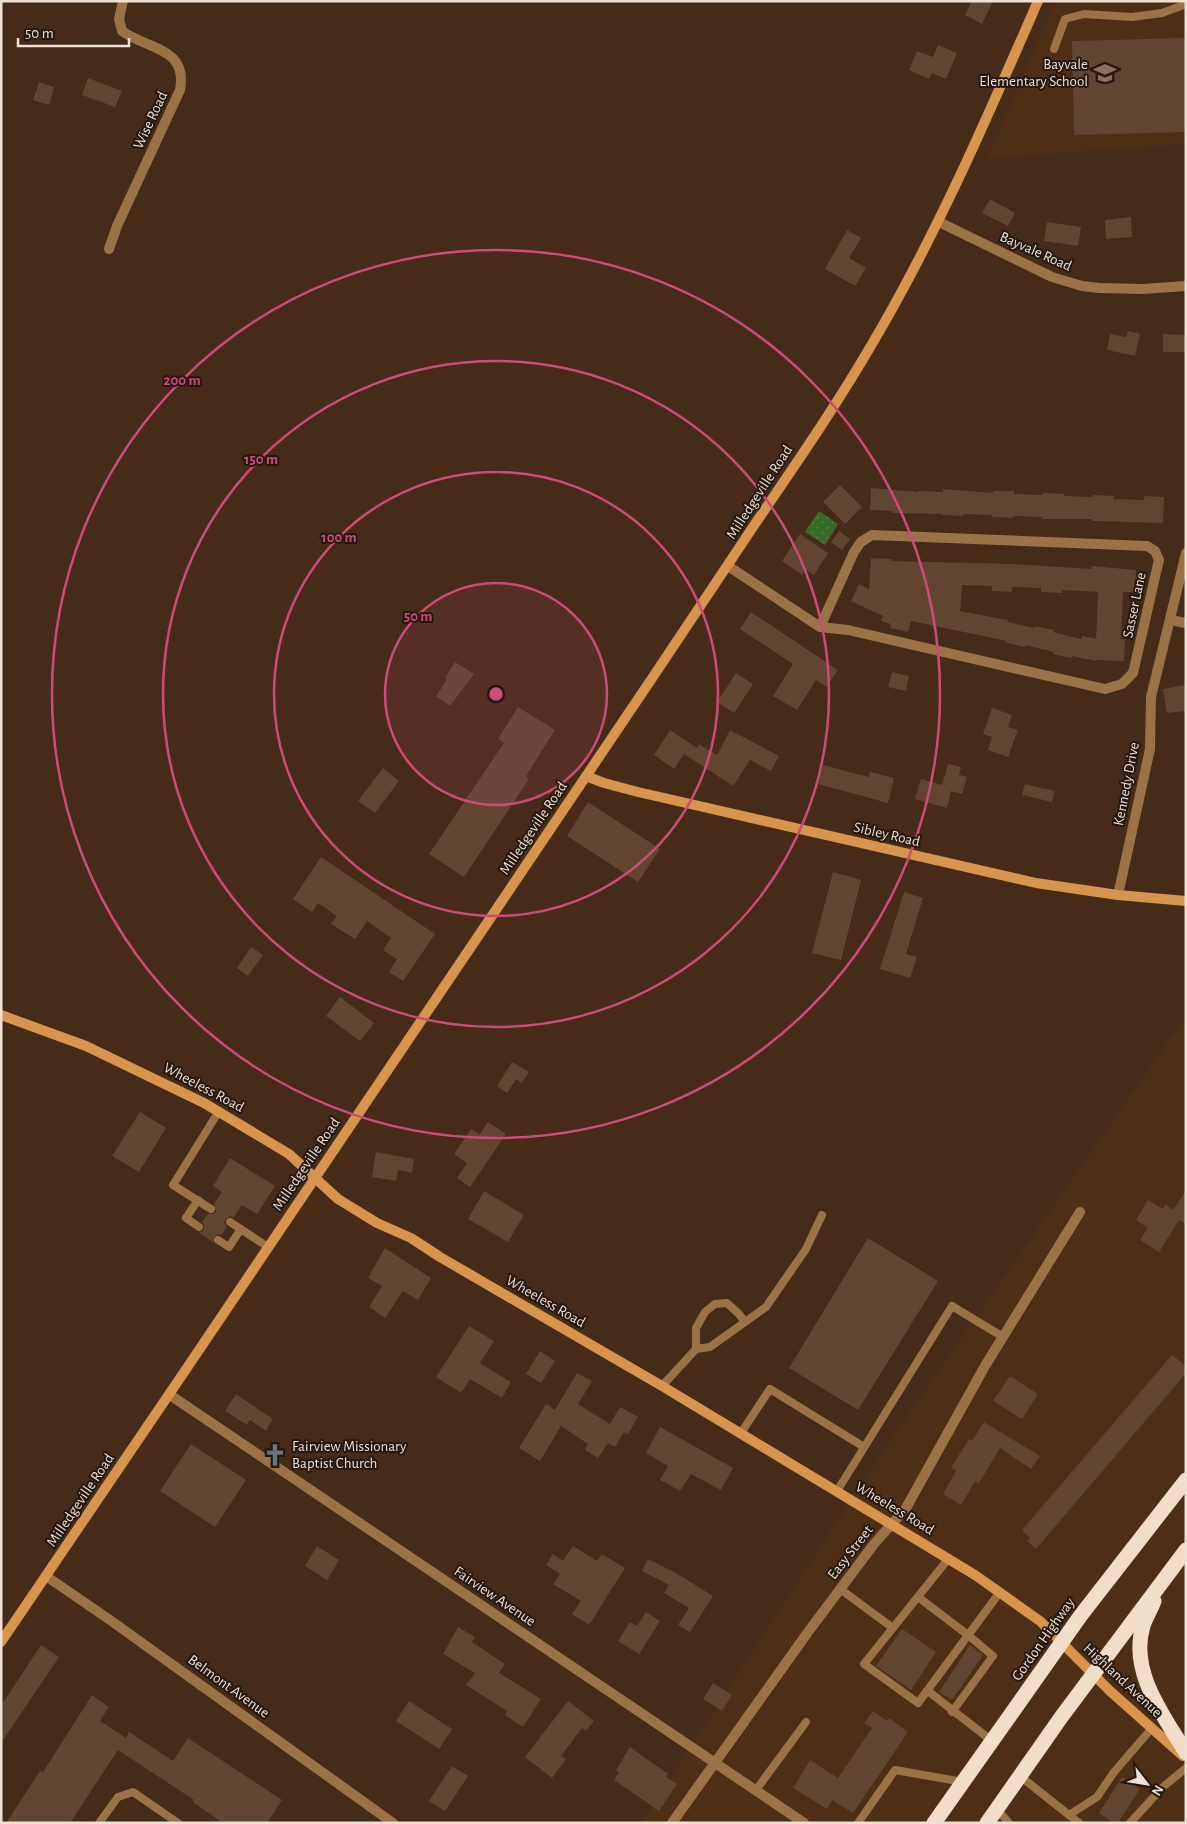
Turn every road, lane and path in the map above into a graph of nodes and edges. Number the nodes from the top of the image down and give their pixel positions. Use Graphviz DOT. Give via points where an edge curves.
graph roads {
  1 [pos="123,1"];
  2 [pos="1038,1"];
  3 [pos="1184,5"];
  4 [pos="1054,49"];
  5 [pos="939,222"];
  6 [pos="109,249"];
  7 [pos="1186,286"];
  8 [pos="1186,554"];
  9 [pos="728,566"];
  10 [pos="1170,620"];
  11 [pos="1186,623"];
  12 [pos="820,627"];
  13 [pos="586,776"];
  14 [pos="1118,895"];
  15 [pos="1186,901"];
  16 [pos="1,1016"];
  17 [pos="219,1111"];
  18 [pos="315,1177"];
  19 [pos="198,1200"];
  20 [pos="211,1209"];
  21 [pos="1080,1212"];
  22 [pos="822,1216"];
  23 [pos="230,1222"];
  24 [pos="199,1227"];
  25 [pos="241,1229"];
  26 [pos="218,1240"];
  27 [pos="268,1247"];
  28 [pos="746,1322"];
  29 [pos="1003,1337"];
  30 [pos="696,1349"];
  31 [pos="662,1386"];
  32 [pos="170,1395"];
  33 [pos="741,1433"];
  34 [pos="864,1446"];
  35 [pos="1186,1480"];
  36 [pos="837,1490"];
  37 [pos="892,1523"];
  38 [pos="1184,1555"];
  39 [pos="949,1558"];
  40 [pos="46,1576"];
  41 [pos="1163,1580"];
  42 [pos="840,1589"];
  43 [pos="1000,1592"];
  44 [pos="918,1597"];
  45 [pos="894,1628"];
  46 [pos="968,1635"];
  47 [pos="1,1642"];
  48 [pos="1062,1643"];
  49 [pos="1093,1674"];
  50 [pos="928,1691"];
  51 [pos="952,1712"];
  52 [pos="806,1722"];
  53 [pos="1152,1728"];
  54 [pos="992,1741"];
  55 [pos="1186,1754"];
  56 [pos="1186,1758"];
  57 [pos="715,1762"];
  58 [pos="1186,1768"];
  59 [pos="1020,1776"];
  60 [pos="963,1782"];
  61 [pos="756,1790"];
  62 [pos="997,1809"];
  63 [pos="1069,1815"];
  64 [pos="100,1823"];
  65 [pos="178,1823"];
  66 [pos="393,1823"];
  67 [pos="672,1823"];
  68 [pos="804,1823"];
  69 [pos="858,1823"];
  70 [pos="934,1823"];
  71 [pos="987,1823"];
  72 [pos="1009,1823"];
  73 [pos="1079,1823"];
  74 [pos="1130,1823"];
  1 -- 6 [label="street, Wise Road" via="119,19 122,31 168,53 176,60 182,80"];
  2 -- 5 [label="street, Milledgeville Road"];
  3 -- 4 [label="lane" via="1162,13 1132,17 1084,14 1065,19"];
  5 -- 7 [label="street, Bayvale Road" via="1052,277 1082,286 1143,289"];
  5 -- 9 [label="street, Milledgeville Road" via="872,344"];
  8 -- 10 [label="street, Kennedy Drive"];
  9 -- 12 [label="street, Sasser Lane"];
  9 -- 13 [label="street, Milledgeville Road"];
  10 -- 11 [label="street"];
  10 -- 14 [label="street, Kennedy Drive" via="1151,697 1150,749"];
  12 -- 12 [label="street, Sasser Lane" via="848,630 1105,689 1122,684 1133,673 1160,560 1156,551 1147,546 872,535 854,552"];
  13 -- 14 [label="street, Sibley Road" via="604,784 1026,881"];
  13 -- 18 [label="street, Milledgeville Road"];
  14 -- 15 [label="street, Sibley Road"];
  16 -- 17 [label="street, Wheeless Road" via="86,1046"];
  17 -- 18 [label="street, Wheeless Road" via="289,1154"];
  17 -- 19 [label="lane" via="173,1185"];
  18 -- 27 [label="street, Milledgeville Road"];
  18 -- 31 [label="street, Wheeless Road" via="338,1199 411,1238"];
  19 -- 20 [label="lane"];
  19 -- 24 [label="lane" via="186,1218"];
  21 -- 29 [label="street, Easy Street"];
  22 -- 28 [label="lane" via="806,1249 766,1307"];
  23 -- 25 [label="lane"];
  25 -- 26 [label="lane" via="229,1247"];
  25 -- 27 [label="lane"];
  27 -- 32 [label="street, Milledgeville Road"];
  28 -- 30 [label="lane" via="710,1347"];
  28 -- 30 [label="lane" via="727,1303 714,1304 704,1312 696,1328"];
  29 -- 34 [label="lane" via="952,1306"];
  29 -- 37 [label="street, Easy Street" via="906,1508"];
  30 -- 31 [label="lane"];
  31 -- 33 [label="street, Wheeless Road"];
  32 -- 40 [label="street, Milledgeville Road"];
  32 -- 57 [label="street, Fairview Avenue"];
  33 -- 34 [label="lane" via="770,1389"];
  33 -- 36 [label="street, Wheeless Road"];
  34 -- 36 [label="lane"];
  35 -- 48 [label="highway, Gordon Highway"];
  36 -- 37 [label="street, Wheeless Road"];
  37 -- 39 [label="street, Wheeless Road"];
  37 -- 42 [label="street, Easy Street"];
  38 -- 41 [label="highway"];
  39 -- 43 [label="street, Wheeless Road"];
  39 -- 44 [label="lane"];
  40 -- 47 [label="street, Milledgeville Road"];
  40 -- 66 [label="street, Belmont Avenue"];
  41 -- 49 [label="highway"];
  41 -- 55 [label="highway" via="1143,1626 1140,1647 1143,1673 1154,1700"];
  42 -- 45 [label="lane"];
  42 -- 57 [label="street, Easy Street"];
  43 -- 46 [label="lane"];
  43 -- 48 [label="street, Wheeless Road" via="1040,1621"];
  44 -- 45 [label="lane"];
  44 -- 46 [label="lane"];
  45 -- 50 [label="lane" via="864,1664 918,1703"];
  46 -- 50 [label="lane" via="946,1673"];
  46 -- 51 [label="lane" via="993,1656 976,1672"];
  48 -- 49 [label="street, Highland Avenue"];
  48 -- 54 [label="highway, Gordon Highway"];
  49 -- 53 [label="street, Highland Avenue"];
  49 -- 59 [label="highway"];
  50 -- 51 [label="lane"];
  51 -- 54 [label="lane"];
  52 -- 61 [label="lane"];
  53 -- 56 [label="street, Highland Avenue"];
  53 -- 63 [label="lane" via="1114,1772 1097,1798"];
  54 -- 60 [label="highway, Gordon Highway"];
  57 -- 61 [label="street, Fairview Avenue"];
  57 -- 67 [label="street, Easy Street"];
  58 -- 74 [label="lane" via="1163,1787"];
  59 -- 62 [label="highway"];
  59 -- 63 [label="lane"];
  60 -- 69 [label="lane" via="895,1770"];
  60 -- 70 [label="highway, Gordon Highway"];
  61 -- 68 [label="street, Fairview Avenue"];
  62 -- 71 [label="highway"];
  62 -- 72 [label="lane"];
  63 -- 73 [label="lane"];
  64 -- 65 [label="lane" via="118,1797 133,1792"];
}
